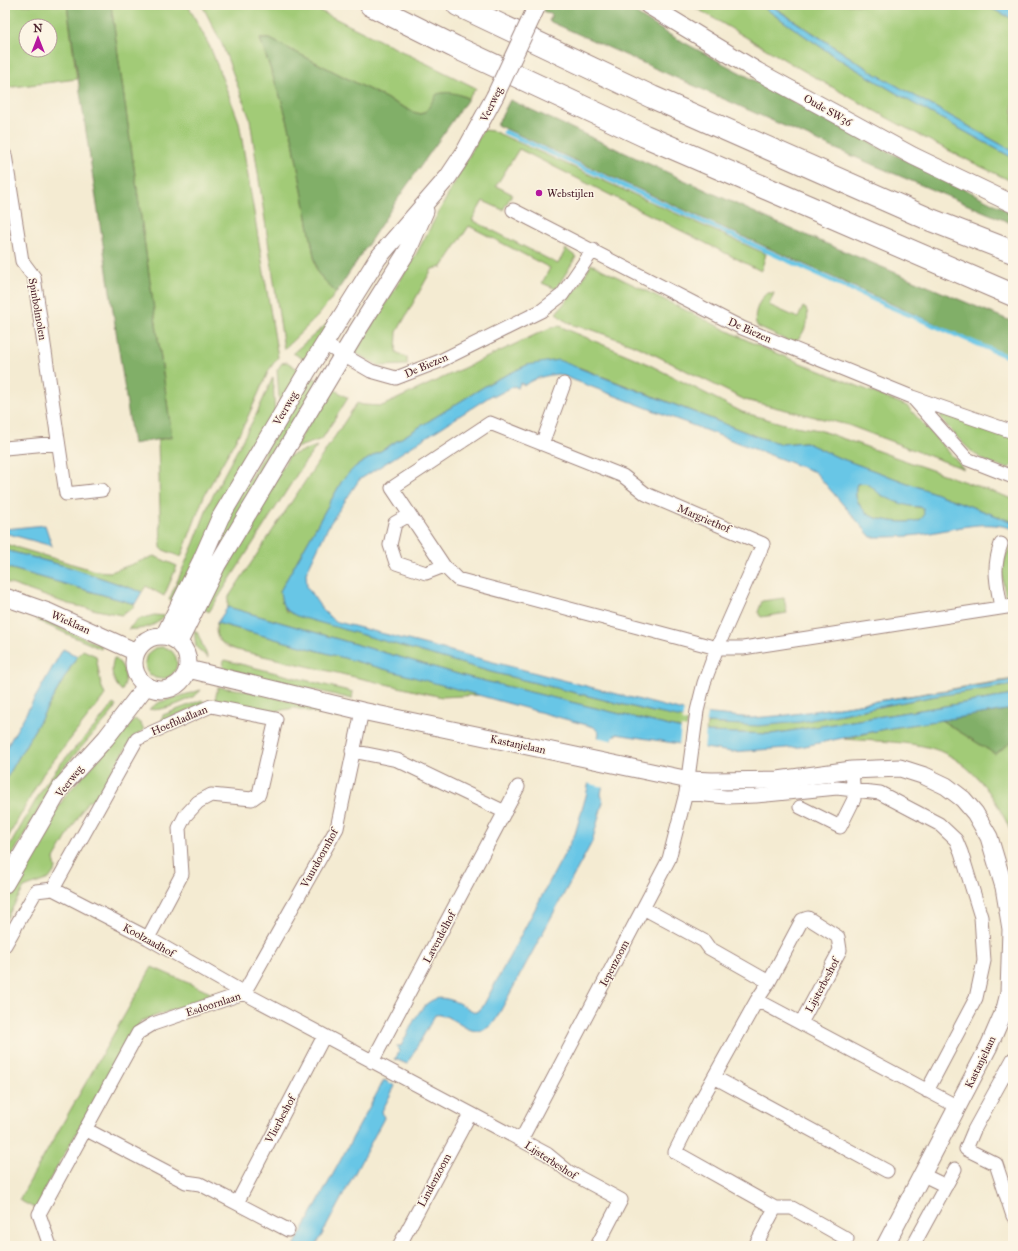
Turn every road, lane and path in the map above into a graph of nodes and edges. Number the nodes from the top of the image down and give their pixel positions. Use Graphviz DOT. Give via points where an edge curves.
graph roads {
  1 [pos="371,5"];
  2 [pos="458,5"];
  3 [pos="648,5"];
  4 [pos="537,7"];
  5 [pos="5,155"];
  6 [pos="7,184"];
  7 [pos="431,196"];
  8 [pos="8,204"];
  9 [pos="1013,204"];
  10 [pos="513,210"];
  11 [pos="593,250"];
  12 [pos="1013,252"];
  13 [pos="1013,296"];
  14 [pos="324,344"];
  15 [pos="343,355"];
  16 [pos="564,384"];
  17 [pos="912,397"];
  18 [pos="1013,432"];
  19 [pos="58,443"];
  20 [pos="542,444"];
  21 [pos="5,448"];
  22 [pos="1013,477"];
  23 [pos="102,490"];
  24 [pos="409,515"];
  25 [pos="1000,544"];
  26 [pos="444,566"];
  27 [pos="5,597"];
  28 [pos="1007,607"];
  29 [pos="171,639"];
  30 [pos="717,648"];
  31 [pos="136,652"];
  32 [pos="188,669"];
  33 [pos="146,686"];
  34 [pos="362,711"];
  35 [pos="352,751"];
  36 [pos="852,770"];
  37 [pos="688,786"];
  38 [pos="518,787"];
  39 [pos="854,790"];
  40 [pos="800,807"];
  41 [pos="506,812"];
  42 [pos="5,884"];
  43 [pos="53,889"];
  44 [pos="643,908"];
  45 [pos="148,938"];
  46 [pos="5,945"];
  47 [pos="1012,970"];
  48 [pos="769,982"];
  49 [pos="244,993"];
  50 [pos="757,1000"];
  51 [pos="801,1023"];
  52 [pos="324,1036"];
  53 [pos="1013,1059"];
  54 [pos="372,1062"];
  55 [pos="714,1077"];
  56 [pos="927,1091"];
  57 [pos="958,1107"];
  58 [pos="470,1114"];
  59 [pos="85,1129"];
  60 [pos="521,1140"];
  61 [pos="955,1169"];
  62 [pos="887,1171"];
  63 [pos="922,1174"];
  64 [pos="946,1186"];
  65 [pos="237,1203"];
  66 [pos="775,1208"];
  67 [pos="1013,1216"];
  68 [pos="288,1230"];
  69 [pos="847,1239"];
  70 [pos="50,1246"];
  71 [pos="399,1246"];
  72 [pos="597,1246"];
  73 [pos="755,1246"];
  74 [pos="885,1246"];
  75 [pos="913,1246"];
  1 -- 13 [label="highway" via="645,136"];
  2 -- 12 [label="highway" via="666,103 931,220"];
  3 -- 9 [label="street, Oude SW36" via="757,71 906,152"];
  4 -- 7 [label="street, Veerweg, bridge" via="495,96 464,153"];
  5 -- 6 [label="street, Spinbolmolen"];
  6 -- 8 [label="street, Spinbolmolen"];
  7 -- 14 [label="street, Veerweg" via="378,258"];
  7 -- 15 [label="street, Veerweg" via="408,250"];
  8 -- 19 [label="street, Spinbolmolen" via="22,261 34,277"];
  10 -- 11 [label="street, De Biezen"];
  11 -- 15 [label="street, De Biezen" via="557,300 440,361 396,378 371,371"];
  11 -- 17 [label="street, De Biezen" via="742,328"];
  14 -- 15 [label="street, De Biezen"];
  14 -- 29 [label="street, Veerweg" via="220,518"];
  15 -- 29 [label="street, Veerweg"];
  16 -- 20 [label="street"];
  17 -- 18 [label="street, De Biezen"];
  17 -- 22 [label="street, De Biezen" via="967,459"];
  19 -- 21 [label="street"];
  19 -- 23 [label="street, Spinbolmolen" via="66,494"];
  20 -- 24 [label="street, Margriethof" via="490,423 392,488"];
  20 -- 30 [label="street, Margriethof" via="623,476 646,494 763,544"];
  24 -- 26 [label="street, Margriethof"];
  24 -- 26 [label="street" via="395,523 390,545 396,563 426,573"];
  25 -- 28 [label="street, Margriethof" via="994,568"];
  26 -- 30 [label="street, Margriethof" via="457,579"];
  27 -- 31 [label="street, Wieklaan" via="48,612"];
  28 -- 30 [label="street, Margriethof" via="743,648"];
  29 -- 31 [label="street" via="154,637 146,641"];
  29 -- 32 [label="street" via="187,654"];
  30 -- 37 [label="street, Margriethof" via="697,711"];
  31 -- 33 [label="street" via="135,671"];
  32 -- 33 [label="street" via="182,681 171,688 159,690"];
  32 -- 34 [label="street, Kastanjelaan"];
  33 -- 42 [label="street, Veerweg" via="106,738 62,786"];
  34 -- 35 [label="street, Vuurdoornhof"];
  34 -- 37 [label="street, Kastanjelaan" via="610,763"];
  35 -- 41 [label="street" via="397,760"];
  35 -- 49 [label="street, Vuurdoornhof" via="337,828"];
  36 -- 37 [label="street, Kastanjelaan" via="778,780 712,781"];
  36 -- 39 [label="street"];
  36 -- 47 [label="street, Kastanjelaan" via="900,768 925,776 946,786 963,799 975,813 989,837 1004,887 1011,929"];
  37 -- 39 [label="street, Kastanjelaan" via="726,797 837,788"];
  37 -- 44 [label="street, Iepenzoom" via="669,859"];
  38 -- 41 [label="street, Lavendelhof"];
  39 -- 40 [label="street" via="854,799 840,827"];
  39 -- 56 [label="street, Kastanjelaan" via="880,793 939,824 956,840 981,917 984,961 980,986"];
  41 -- 54 [label="street, Lavendelhof"];
  43 -- 45 [label="street, Koolzaadhof"];
  43 -- 45 [label="street, Hoefbladlaan" via="137,739 211,706 276,720 259,794 252,799 211,795 198,802 185,816 179,828 182,874"];
  43 -- 46 [label="street" via="36,891"];
  44 -- 48 [label="street" via="704,941 709,948"];
  44 -- 60 [label="street, Iepenzoom"];
  45 -- 49 [label="street, Koolzaadhof"];
  47 -- 57 [label="street, Kastanjelaan" via="1005,1009"];
  48 -- 50 [label="street, Lijsterbeshof"];
  48 -- 51 [label="street, Lijsterbeshof" via="802,920 808,918 838,937 840,950"];
  49 -- 52 [label="street, Esdoornlaan"];
  49 -- 59 [label="street, Esdoornlaan" via="153,1024 138,1033"];
  50 -- 51 [label="street, Lijsterbeshof"];
  50 -- 55 [label="street, Lijsterbeshof"];
  51 -- 56 [label="street, Lijsterbeshof"];
  52 -- 54 [label="street, Esdoornlaan"];
  52 -- 65 [label="street, Vlierbeshof"];
  53 -- 67 [label="street" via="974,1130 966,1150 996,1164"];
  54 -- 58 [label="street, Esdoornlaan"];
  55 -- 62 [label="street"];
  55 -- 66 [label="street, Lijsterbeshof" via="675,1152"];
  56 -- 57 [label="street, Lijsterbeshof"];
  57 -- 63 [label="street, Kastanjelaan"];
  58 -- 60 [label="street, Esdoornlaan"];
  58 -- 71 [label="street, Lindenzoom"];
  59 -- 65 [label="street" via="186,1182 200,1184"];
  59 -- 70 [label="street, Esdoornlaan" via="38,1214"];
  60 -- 72 [label="street, Lijsterbeshof" via="547,1154 569,1172 621,1200"];
  61 -- 64 [label="street"];
  63 -- 64 [label="street"];
  63 -- 74 [label="street, Kastanjelaan"];
  64 -- 75 [label="street"];
  65 -- 68 [label="street"];
  66 -- 69 [label="street, Lijsterbeshof" via="792,1208"];
  66 -- 73 [label="street"];
}
